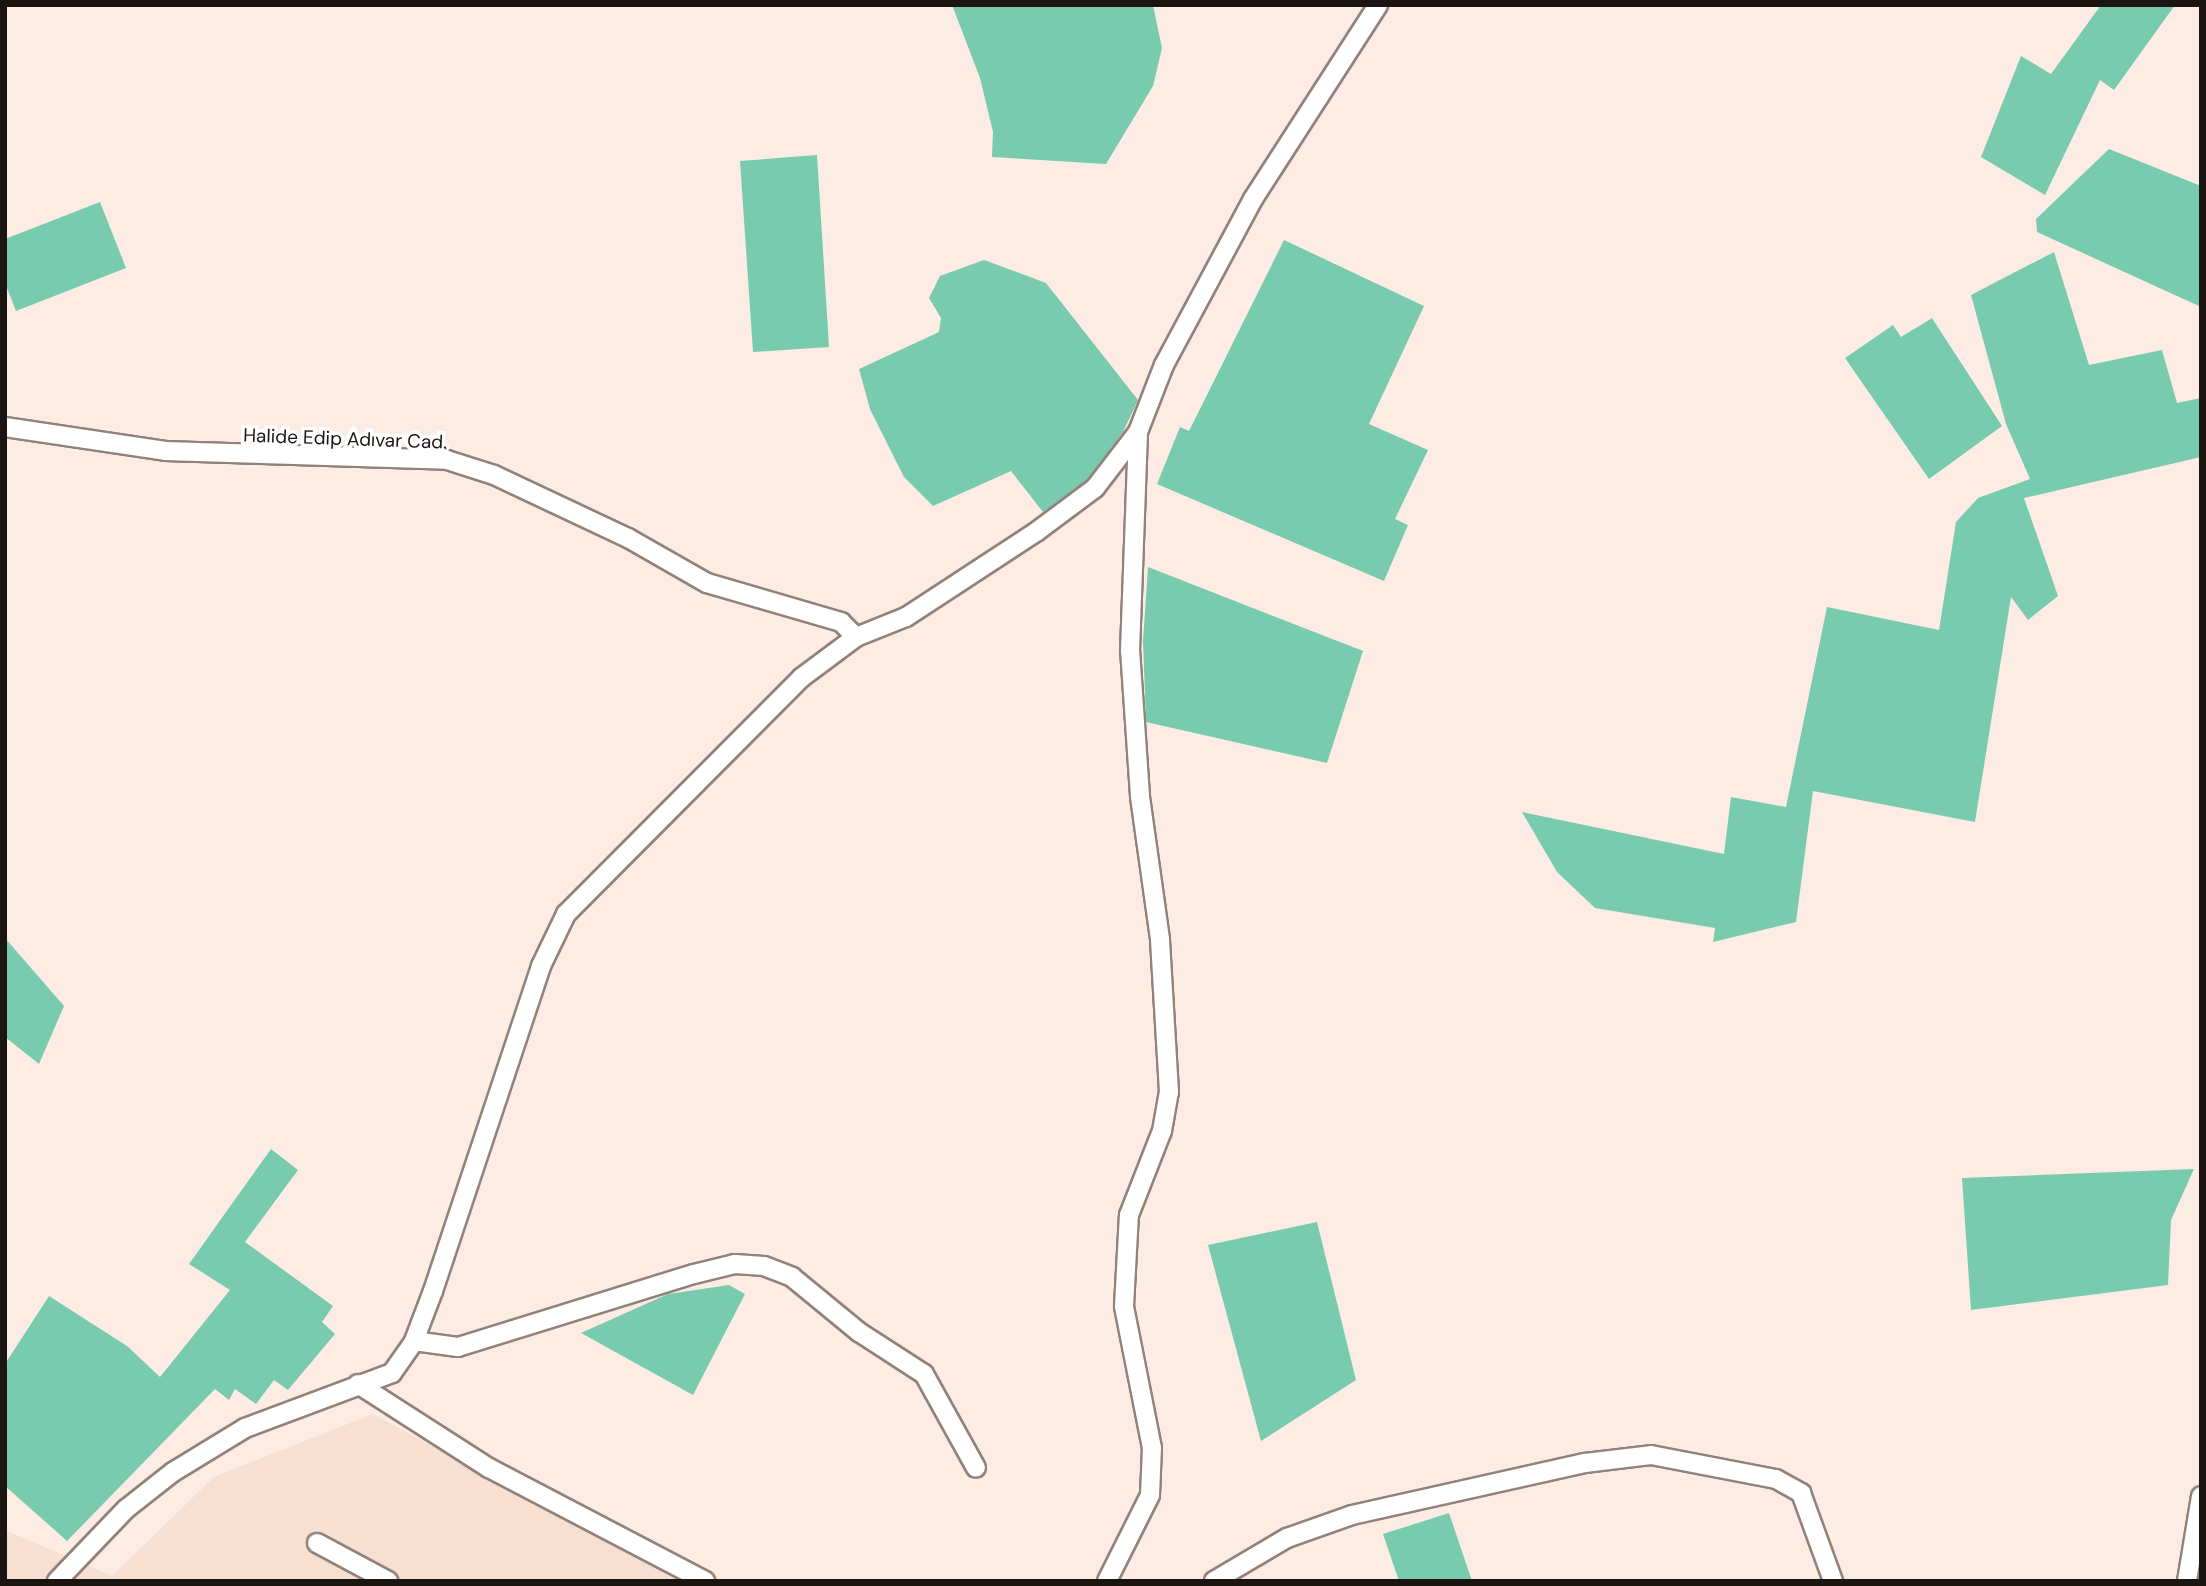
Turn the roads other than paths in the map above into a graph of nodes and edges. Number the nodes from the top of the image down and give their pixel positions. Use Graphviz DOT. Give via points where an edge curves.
graph roads {
  1 [pos="1378,5"];
  2 [pos="5,427"];
  3 [pos="1138,432"];
  4 [pos="856,637"];
  5 [pos="414,1341"];
  6 [pos="358,1384"];
  7 [pos="976,1468"];
  8 [pos="2201,1496"];
  9 [pos="317,1543"];
  10 [pos="685,1576"];
  11 [pos="57,1581"];
  12 [pos="388,1581"];
  13 [pos="705,1581"];
  14 [pos="1107,1581"];
  15 [pos="1214,1581"];
  16 [pos="1833,1581"];
  17 [pos="2187,1581"];
  1 -- 3 [label="street" via="1253,199 1164,365"];
  2 -- 4 [label="street, Halide Edip Adıvar Cad." via="204,454 447,460 494,475 628,538 707,583 841,622"];
  3 -- 4 [label="street" via="1095,488 1036,533 906,617"];
  3 -- 14 [label="street" via="1130,651 1140,796 1160,939 1169,1092 1162,1131 1129,1215 1124,1306 1152,1448 1150,1495"];
  4 -- 5 [label="street" via="801,678 566,914 541,966 463,1213"];
  5 -- 6 [label="street" via="391,1373"];
  5 -- 7 [label="street" via="458,1347 694,1274 735,1264 764,1266 792,1277 859,1332 924,1374"];
  6 -- 10 [label="street" via="489,1468"];
  6 -- 11 [label="street" via="244,1428 173,1472 126,1509"];
  8 -- 17 [label="street"];
  9 -- 12 [label="street"];
  10 -- 13 [label="street"];
  15 -- 16 [label="street" via="1287,1538 1353,1515 1585,1463 1651,1455 1776,1479 1801,1493"];
}
